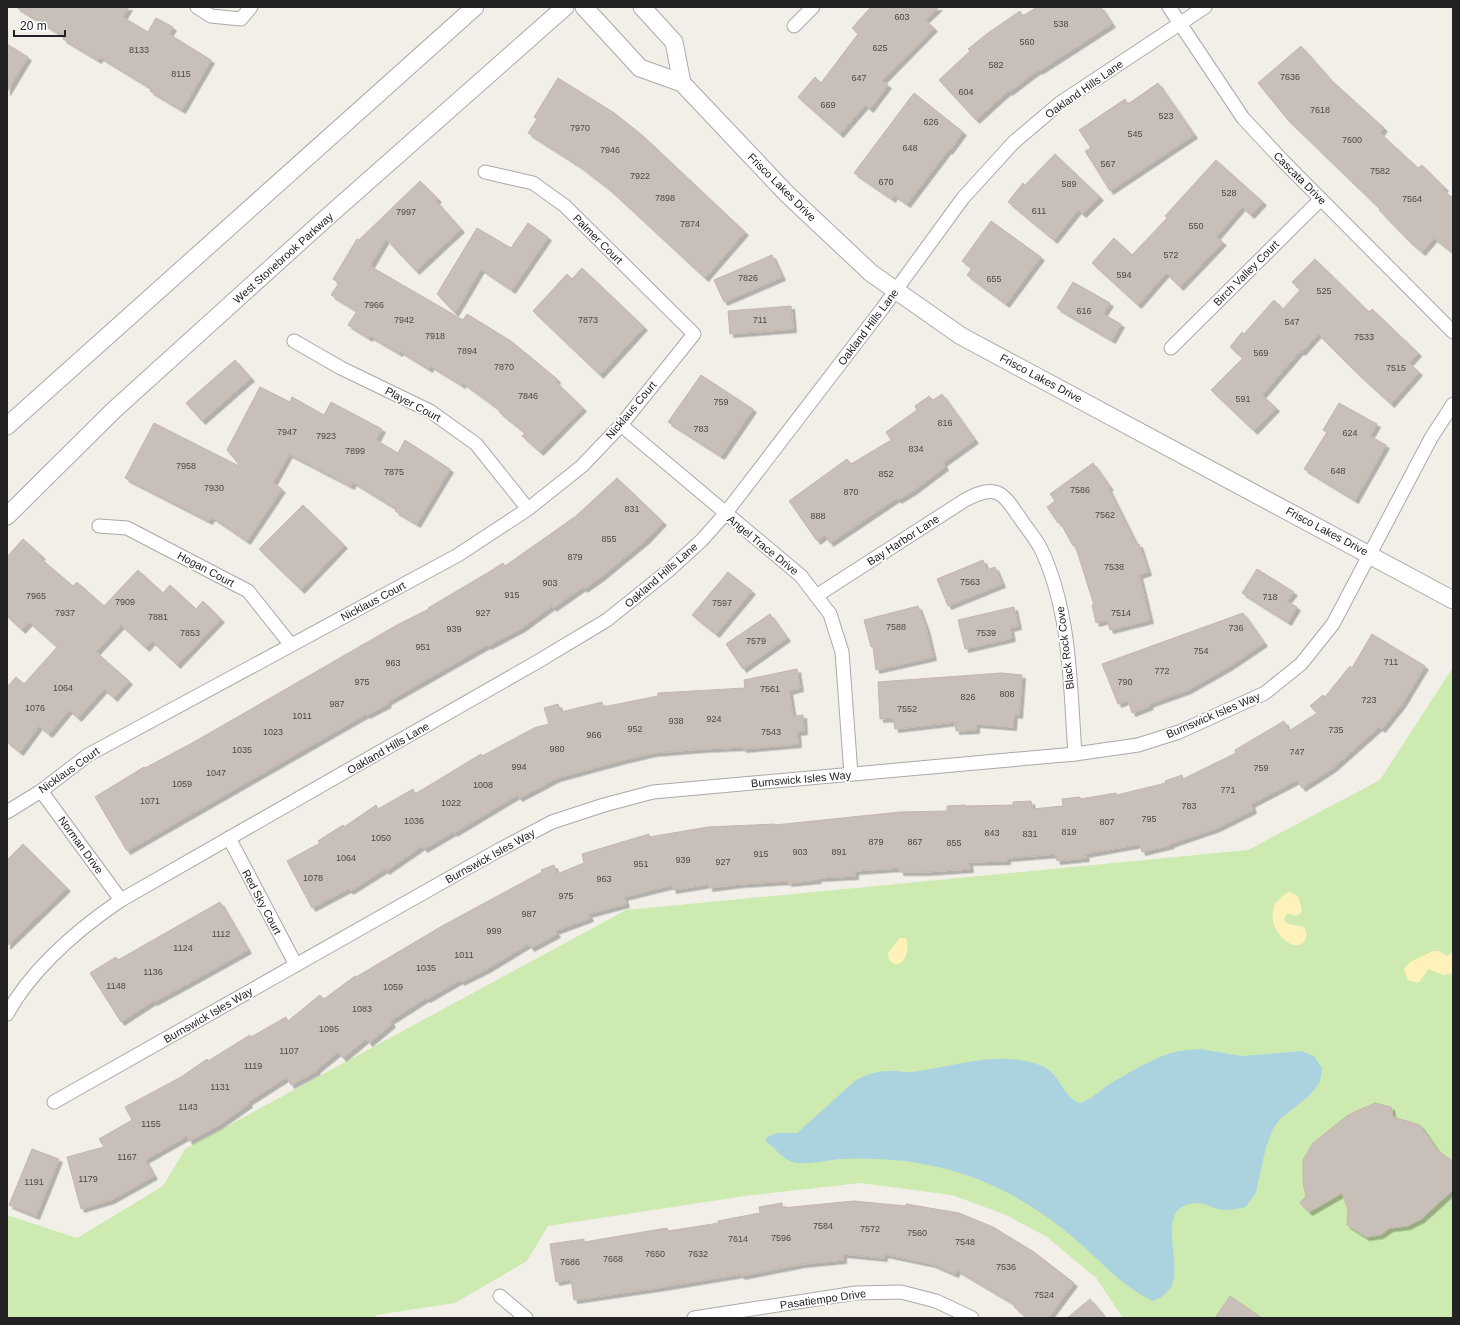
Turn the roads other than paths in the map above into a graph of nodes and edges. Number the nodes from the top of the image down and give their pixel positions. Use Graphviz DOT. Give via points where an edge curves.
graph roads {
  1 [pos="197,7"];
  2 [pos="251,7"];
  3 [pos="475,7"];
  4 [pos="566,7"];
  5 [pos="584,7"];
  6 [pos="642,7"];
  7 [pos="813,7"];
  8 [pos="1169,7"];
  9 [pos="1205,7"];
  10 [pos="1180,23"];
  11 [pos="794,26"];
  12 [pos="682,82"];
  13 [pos="485,172"];
  14 [pos="1321,199"];
  15 [pos="896,290"];
  16 [pos="1453,332"];
  17 [pos="694,334"];
  18 [pos="294,341"];
  19 [pos="1171,348"];
  20 [pos="1453,404"];
  21 [pos="621,425"];
  22 [pos="7,426"];
  23 [pos="992,491"];
  24 [pos="528,509"];
  25 [pos="725,514"];
  26 [pos="7,516"];
  27 [pos="99,526"];
  28 [pos="1369,554"];
  29 [pos="816,596"];
  30 [pos="1453,600"];
  31 [pos="291,645"];
  32 [pos="1076,754"];
  33 [pos="851,774"];
  34 [pos="41,791"];
  35 [pos="7,812"];
  36 [pos="229,838"];
  37 [pos="120,900"];
  38 [pos="296,965"];
  39 [pos="7,1014"];
  40 [pos="54,1102"];
  41 [pos="500,1296"];
  42 [pos="745,1314"];
  43 [pos="526,1318"];
  44 [pos="694,1318"];
  45 [pos="972,1318"];
  1 -- 2 [label="street" via="211,16 241,19"];
  3 -- 22 [label="street"];
  4 -- 26 [label="street, West Stonebrook Parkway" via="324,220 114,410"];
  5 -- 12 [label="street, Frisco Lakes Drive" via="640,68"];
  6 -- 12 [label="street" via="674,42"];
  7 -- 11 [label="street"];
  8 -- 10 [label="street, Cascata Drive"];
  9 -- 10 [label="street, Oakland Hills Lane"];
  10 -- 14 [label="street, Cascata Drive" via="1243,118"];
  10 -- 15 [label="street, Oakland Hills Lane" via="1060,103 1014,142 963,198"];
  12 -- 15 [label="street, Frisco Lakes Drive" via="787,194 871,273"];
  13 -- 17 [label="street, Palmer Court" via="533,183 565,206"];
  14 -- 16 [label="street, Cascata Drive"];
  14 -- 19 [label="street, Birch Valley Court"];
  15 -- 25 [label="street, Oakland Hills Lane"];
  15 -- 28 [label="street, Frisco Lakes Drive" via="961,336"];
  17 -- 21 [label="street, Nicklaus Court"];
  18 -- 24 [label="street, Player Court" via="341,368 430,411 476,444"];
  20 -- 28 [label="street, Burnswick Isles Way" via="1431,438"];
  21 -- 24 [label="street, Nicklaus Court" via="582,466"];
  21 -- 25 [label="street, Angel Trace Drive"];
  23 -- 29 [label="street, Bay Harbor Lane" via="980,492 965,500"];
  23 -- 32 [label="street, Black Rock Cove" via="1005,496 1040,549 1061,605"];
  24 -- 31 [label="street, Nicklaus Court" via="458,555"];
  25 -- 29 [label="street, Angel Trace Drive" via="801,576"];
  25 -- 36 [label="street, Oakland Hills Lane" via="668,572 606,620"];
  27 -- 31 [label="street, Hogan Court" via="128,528 248,591"];
  28 -- 30 [label="street, Frisco Lakes Drive"];
  28 -- 32 [label="street, Burnswick Isles Way" via="1333,624 1301,664 1265,693 1178,732 1138,745"];
  29 -- 33 [label="street, Angel Trace Drive" via="830,614 842,652"];
  31 -- 34 [label="street, Nicklaus Court" via="88,755"];
  32 -- 33 [label="street, Burnswick Isles Way"];
  33 -- 38 [label="street, Burnswick Isles Way" via="653,792 552,822"];
  34 -- 35 [label="street, Nicklaus Court"];
  34 -- 37 [label="street, Norman Drive"];
  36 -- 37 [label="street, Oakland Hills Lane"];
  36 -- 38 [label="street, Red Sky Court"];
  37 -- 39 [label="street, Oakland Hills Lane" via="87,923 59,949 31,980"];
  38 -- 40 [label="street, Burnswick Isles Way"];
  41 -- 43 [label="street"];
  42 -- 44 [label="street, Pasatiempo Drive"];
  42 -- 45 [label="street, Pasatiempo Drive" via="856,1293 901,1292 936,1301"];
}
